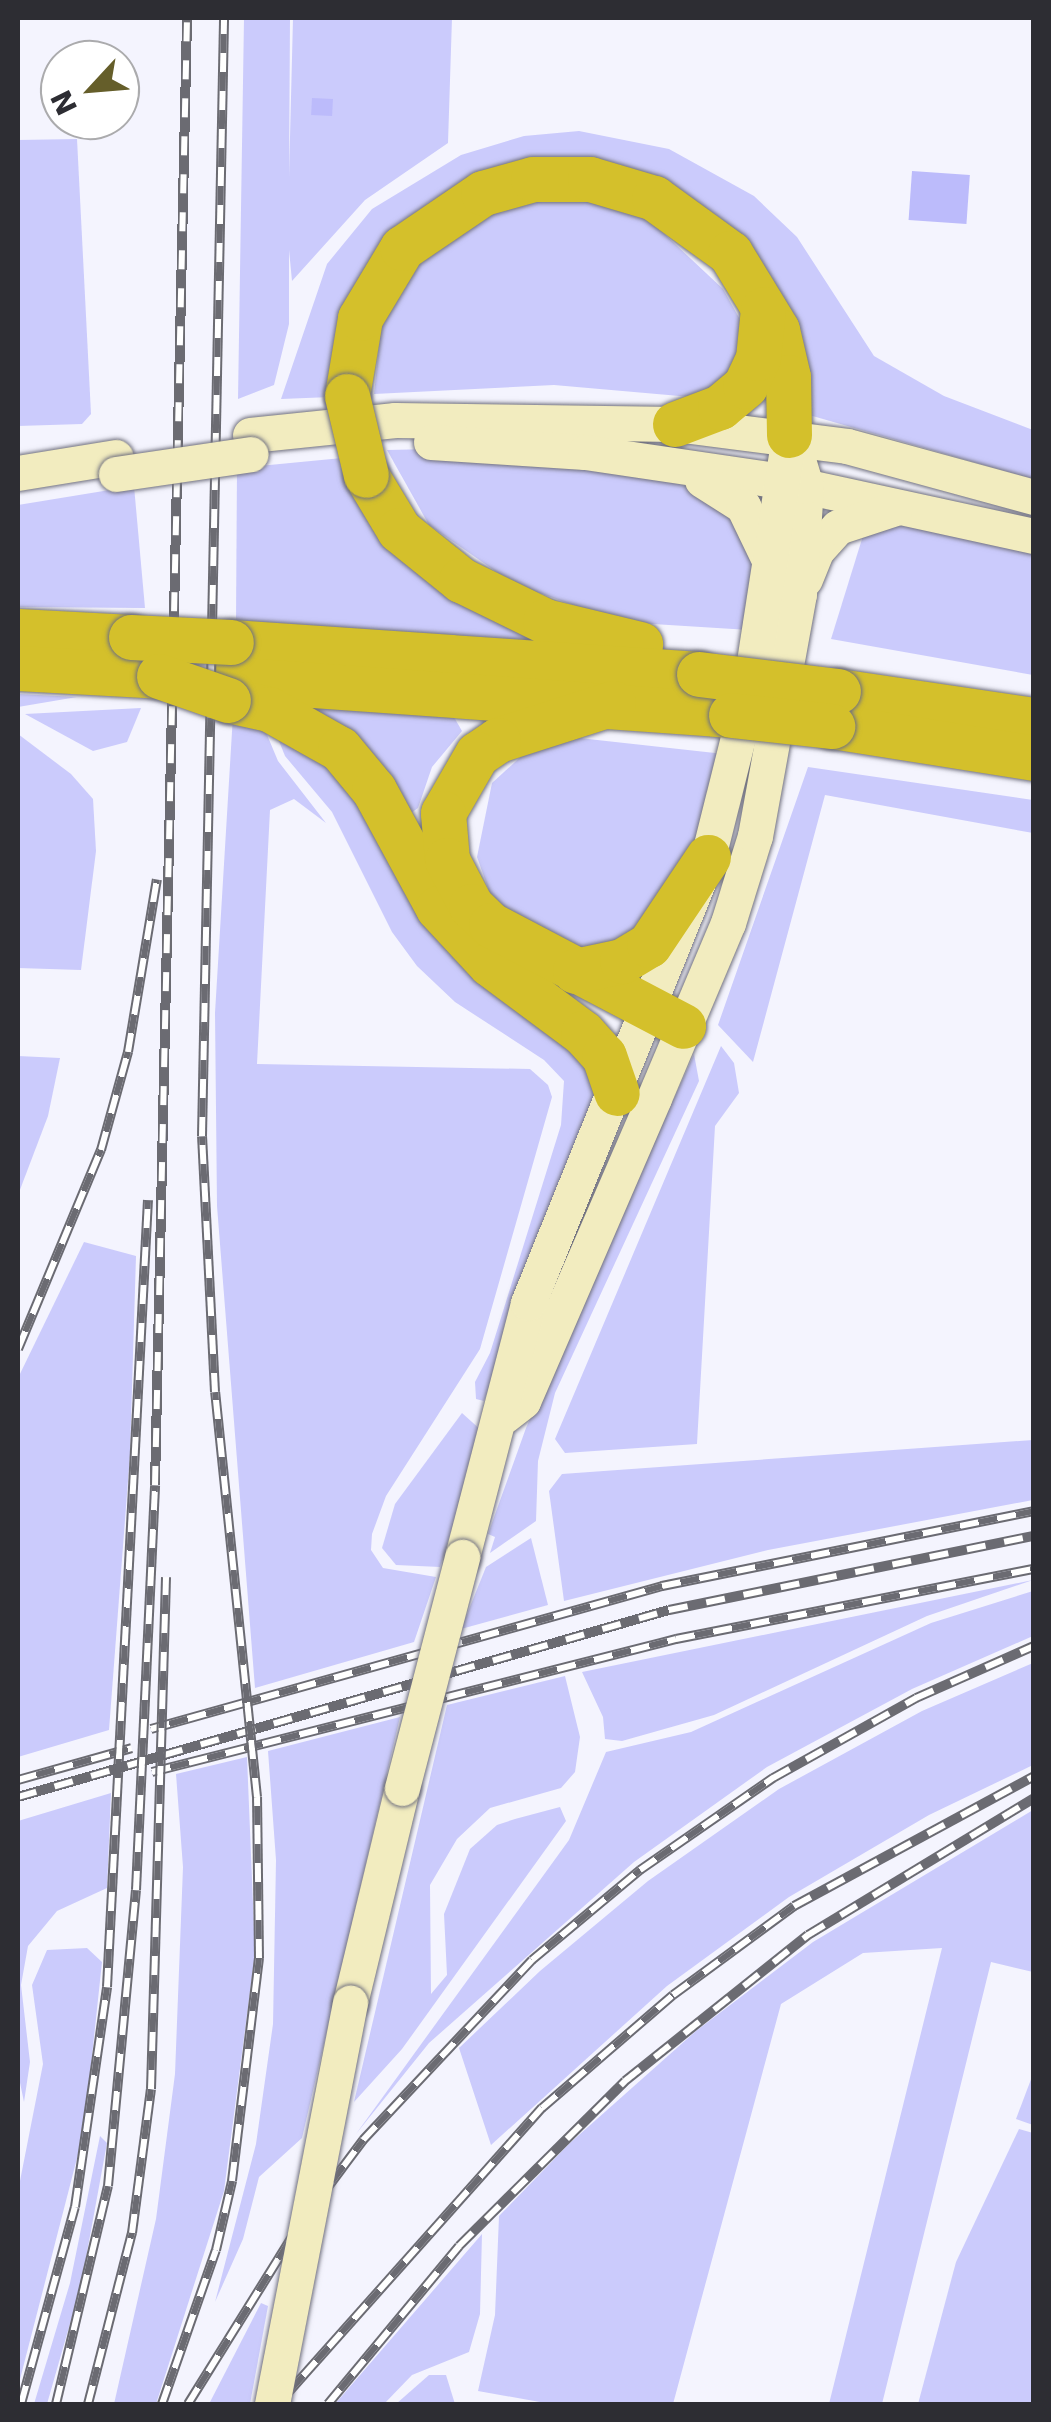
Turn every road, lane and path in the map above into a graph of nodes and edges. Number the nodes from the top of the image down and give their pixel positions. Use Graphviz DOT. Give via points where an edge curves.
graph roads {
  1 [pos="764,302"];
  2 [pos="789,435"];
  3 [pos="678,444"];
  4 [pos="116,466"];
  5 [pos="18,473"];
  6 [pos="793,483"];
  7 [pos="18,491"];
  8 [pos="1034,496"];
  9 [pos="903,507"];
  10 [pos="1034,536"];
  11 [pos="769,560"];
  12 [pos="799,594"];
  13 [pos="18,631"];
  14 [pos="140,662"];
  15 [pos="18,668"];
  16 [pos="229,674"];
  17 [pos="696,692"];
  18 [pos="613,703"];
  19 [pos="835,709"];
  20 [pos="1034,720"];
  21 [pos="1034,758"];
  22 [pos="708,858"];
  23 [pos="462,934"];
  24 [pos="575,972"];
  25 [pos="660,1019"];
  26 [pos="616,1093"];
  27 [pos="502,1418"];
  28 [pos="272,2404"];
  1 -- 2 [label="highway" via="786,364"];
  1 -- 3 [label="highway" via="758,358 745,386"];
  1 -- 17 [label="highway, bridge" via="708,232 654,198 590,179 508,184 462,204 402,248 360,318 348,396 366,475 399,530 461,580 544,621 646,645"];
  2 -- 3 [label="main road"];
  2 -- 6 [label="main road"];
  2 -- 8 [label="main road"];
  3 -- 4 [label="main road" via="395,420"];
  3 -- 6 [label="main road"];
  3 -- 11 [label="main road" via="744,506"];
  4 -- 5 [label="main road"];
  4 -- 7 [label="main road"];
  6 -- 9 [label="main road"];
  6 -- 11 [label="main road"];
  6 -- 12 [label="main road"];
  9 -- 10 [label="main road"];
  9 -- 12 [label="main road" via="865,514 832,532"];
  11 -- 22 [label="main road" via="749,694"];
  12 -- 25 [label="main road" via="755,836 728,923"];
  13 -- 14 [label="highway"];
  14 -- 15 [label="highway"];
  14 -- 16 [label="highway, bridge"];
  16 -- 17 [label="highway"];
  16 -- 18 [label="highway"];
  16 -- 23 [label="highway" via="270,709 340,749 374,790 438,908"];
  17 -- 18 [label="highway"];
  17 -- 19 [label="highway, bridge"];
  18 -- 24 [label="highway" via="498,740 462,771 443,812 446,860 470,906 518,943"];
  19 -- 20 [label="highway"];
  19 -- 21 [label="highway"];
  22 -- 24 [label="highway" via="649,945 622,961"];
  22 -- 25 [label="main road"];
  23 -- 25 [label="highway" via="614,1016"];
  23 -- 26 [label="highway" via="583,1034 604,1056"];
  24 -- 25 [label="highway"];
  25 -- 26 [label="main road"];
  25 -- 27 [label="main road" via="523,1401"];
  26 -- 27 [label="main road" via="528,1303 502,1391"];
  27 -- 28 [label="main road, bridge" via="350,2003"];
}
